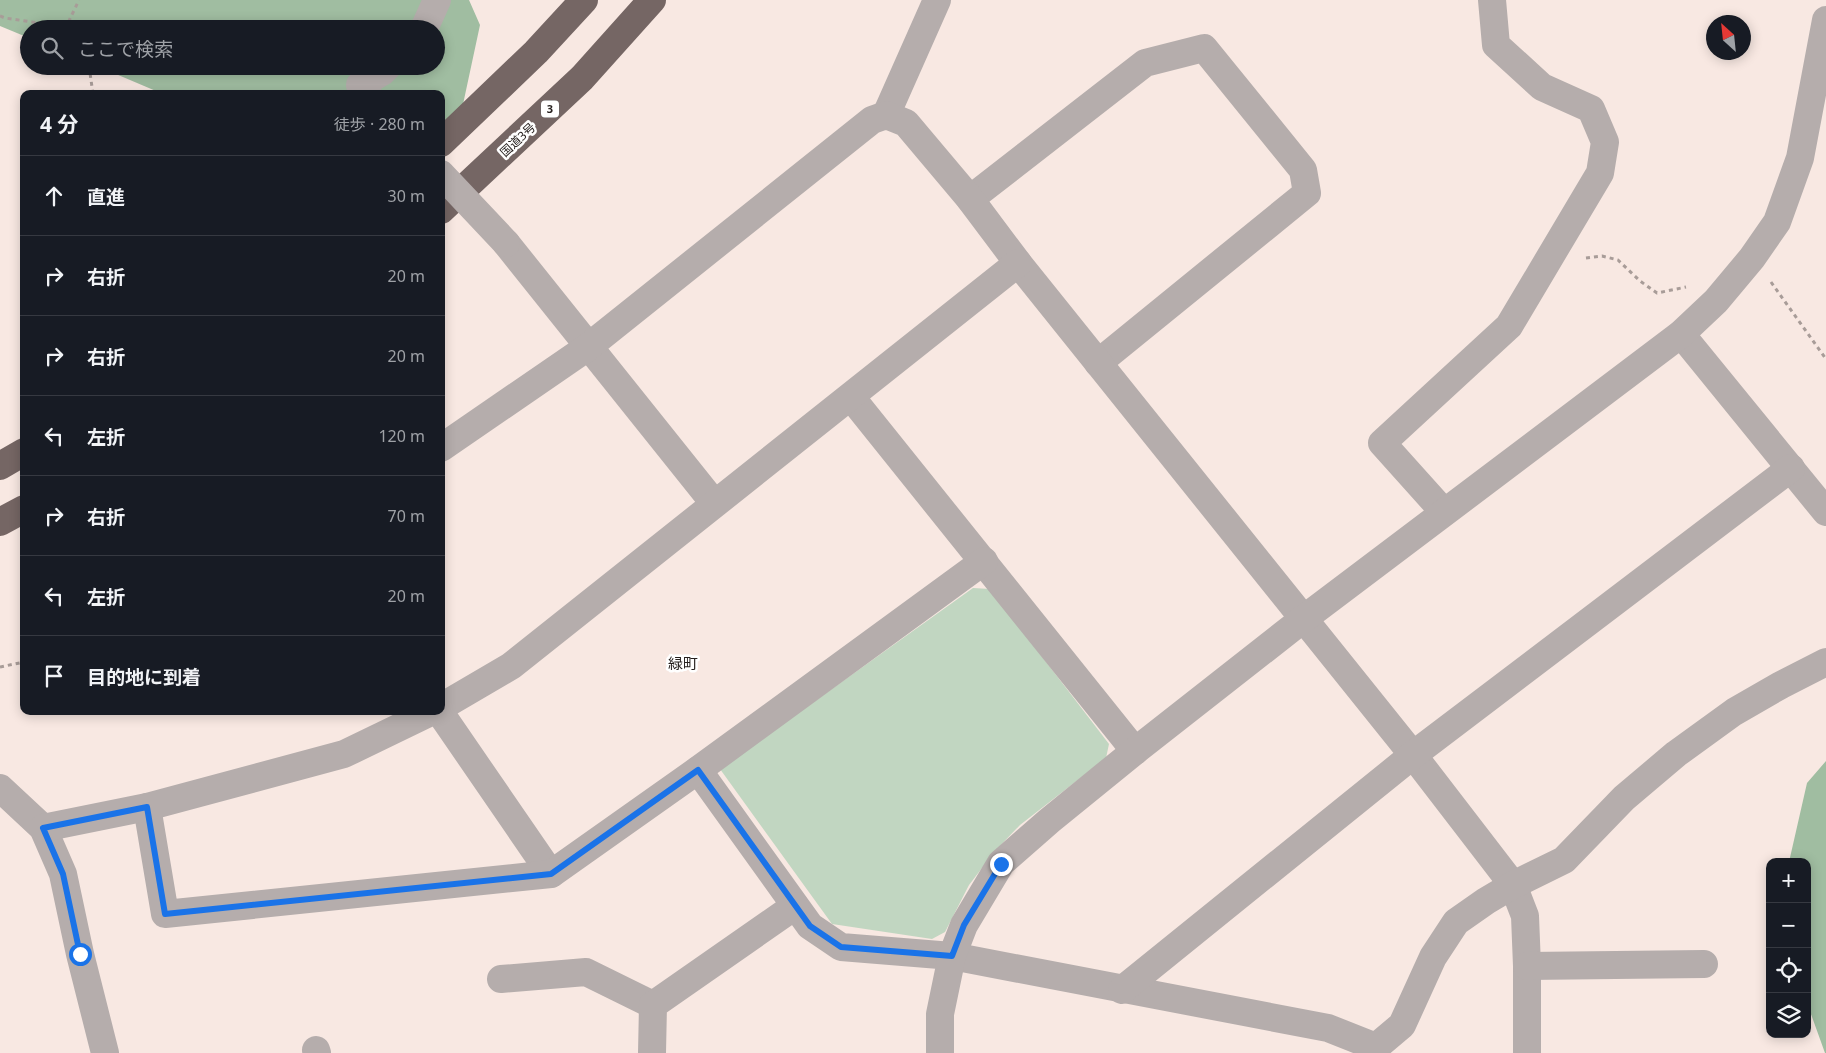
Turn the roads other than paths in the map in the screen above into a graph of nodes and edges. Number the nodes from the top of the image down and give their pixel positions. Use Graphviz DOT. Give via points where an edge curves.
graph roads {
  1 [pos="437,0"];
  2 [pos="584,0"];
  3 [pos="652,0"];
  4 [pos="937,0"];
  5 [pos="1492,0"];
  6 [pos="428,20"];
  7 [pos="1826,20"];
  8 [pos="377,75"];
  9 [pos="364,90"];
  10 [pos="886,115"];
  11 [pos="445,139"];
  12 [pos="445,178"];
  13 [pos="970,199"];
  14 [pos="445,206"];
  15 [pos="1018,263"];
  16 [pos="1681,334"];
  17 [pos="588,347"];
  18 [pos="1098,362"];
  19 [pos="851,397"];
  20 [pos="445,445"];
  21 [pos="20,454"];
  22 [pos="0,466"];
  23 [pos="1791,468"];
  24 [pos="714,503"];
  25 [pos="20,511"];
  26 [pos="1444,512"];
  27 [pos="1826,512"];
  28 [pos="0,522"];
  29 [pos="984,561"];
  30 [pos="1302,620"];
  31 [pos="1826,662"];
  32 [pos="445,705"];
  33 [pos="425,715"];
  34 [pos="442,715"];
  35 [pos="1135,751"];
  36 [pos="1412,755"];
  37 [pos="698,770"];
  38 [pos="0,788"];
  39 [pos="147,807"];
  40 [pos="43,828"];
  41 [pos="551,874"];
  42 [pos="1513,885"];
  43 [pos="795,906"];
  44 [pos="952,956"];
  45 [pos="1704,964"];
  46 [pos="1527,966"];
  47 [pos="501,979"];
  48 [pos="1122,990"];
  49 [pos="653,1005"];
  50 [pos="1375,1050"];
  51 [pos="106,1053"];
  52 [pos="652,1053"];
  53 [pos="940,1053"];
  54 [pos="1527,1053"];
  1 -- 6 [label="street"];
  2 -- 11 [label="highway" via="536,52"];
  3 -- 14 [label="highway, 国道3号 / 3" via="582,78"];
  4 -- 10 [label="street"];
  5 -- 26 [label="street" via="1496,45 1542,87 1591,109 1605,142 1600,172 1509,326 1382,443"];
  7 -- 16 [label="street" via="1800,158 1777,222 1716,301"];
  8 -- 9 [label="street" via="360,85"];
  10 -- 13 [label="street" via="906,123"];
  10 -- 17 [label="street" via="872,120"];
  12 -- 17 [label="street, bridge" via="506,243"];
  13 -- 15 [label="street"];
  13 -- 18 [label="street" via="1145,63 1204,48 1303,170 1306,193"];
  15 -- 18 [label="street"];
  15 -- 19 [label="street"];
  16 -- 23 [label="street"];
  16 -- 26 [label="street"];
  17 -- 20 [label="street"];
  17 -- 24 [label="street"];
  18 -- 30 [label="street"];
  19 -- 24 [label="street"];
  19 -- 29 [label="street"];
  21 -- 22 [label="highway"];
  23 -- 27 [label="street"];
  23 -- 36 [label="street"];
  24 -- 32 [label="street" via="511,666"];
  25 -- 28 [label="highway"];
  26 -- 30 [label="street"];
  29 -- 35 [label="street"];
  29 -- 37 [label="street"];
  30 -- 35 [label="street"];
  30 -- 36 [label="street"];
  31 -- 42 [label="street" via="1734,712 1676,754 1624,798 1564,860"];
  33 -- 39 [label="street" via="344,754"];
  34 -- 41 [label="street"];
  35 -- 44 [label="street" via="1001,864 964,925"];
  36 -- 42 [label="street"];
  36 -- 48 [label="street"];
  37 -- 41 [label="street"];
  37 -- 43 [label="street"];
  38 -- 40 [label="street"];
  39 -- 40 [label="street"];
  39 -- 41 [label="street" via="165,914"];
  40 -- 51 [label="street" via="63,874"];
  42 -- 46 [label="street" via="1525,916"];
  42 -- 50 [label="street" via="1456,922 1434,957 1402,1025"];
  43 -- 44 [label="street" via="810,926 841,947"];
  43 -- 49 [label="street"];
  44 -- 48 [label="street"];
  44 -- 53 [label="street" via="940,1014"];
  45 -- 46 [label="street"];
  46 -- 54 [label="street"];
  47 -- 49 [label="street" via="586,972"];
  48 -- 50 [label="street" via="1328,1028"];
  49 -- 52 [label="street"];
}
